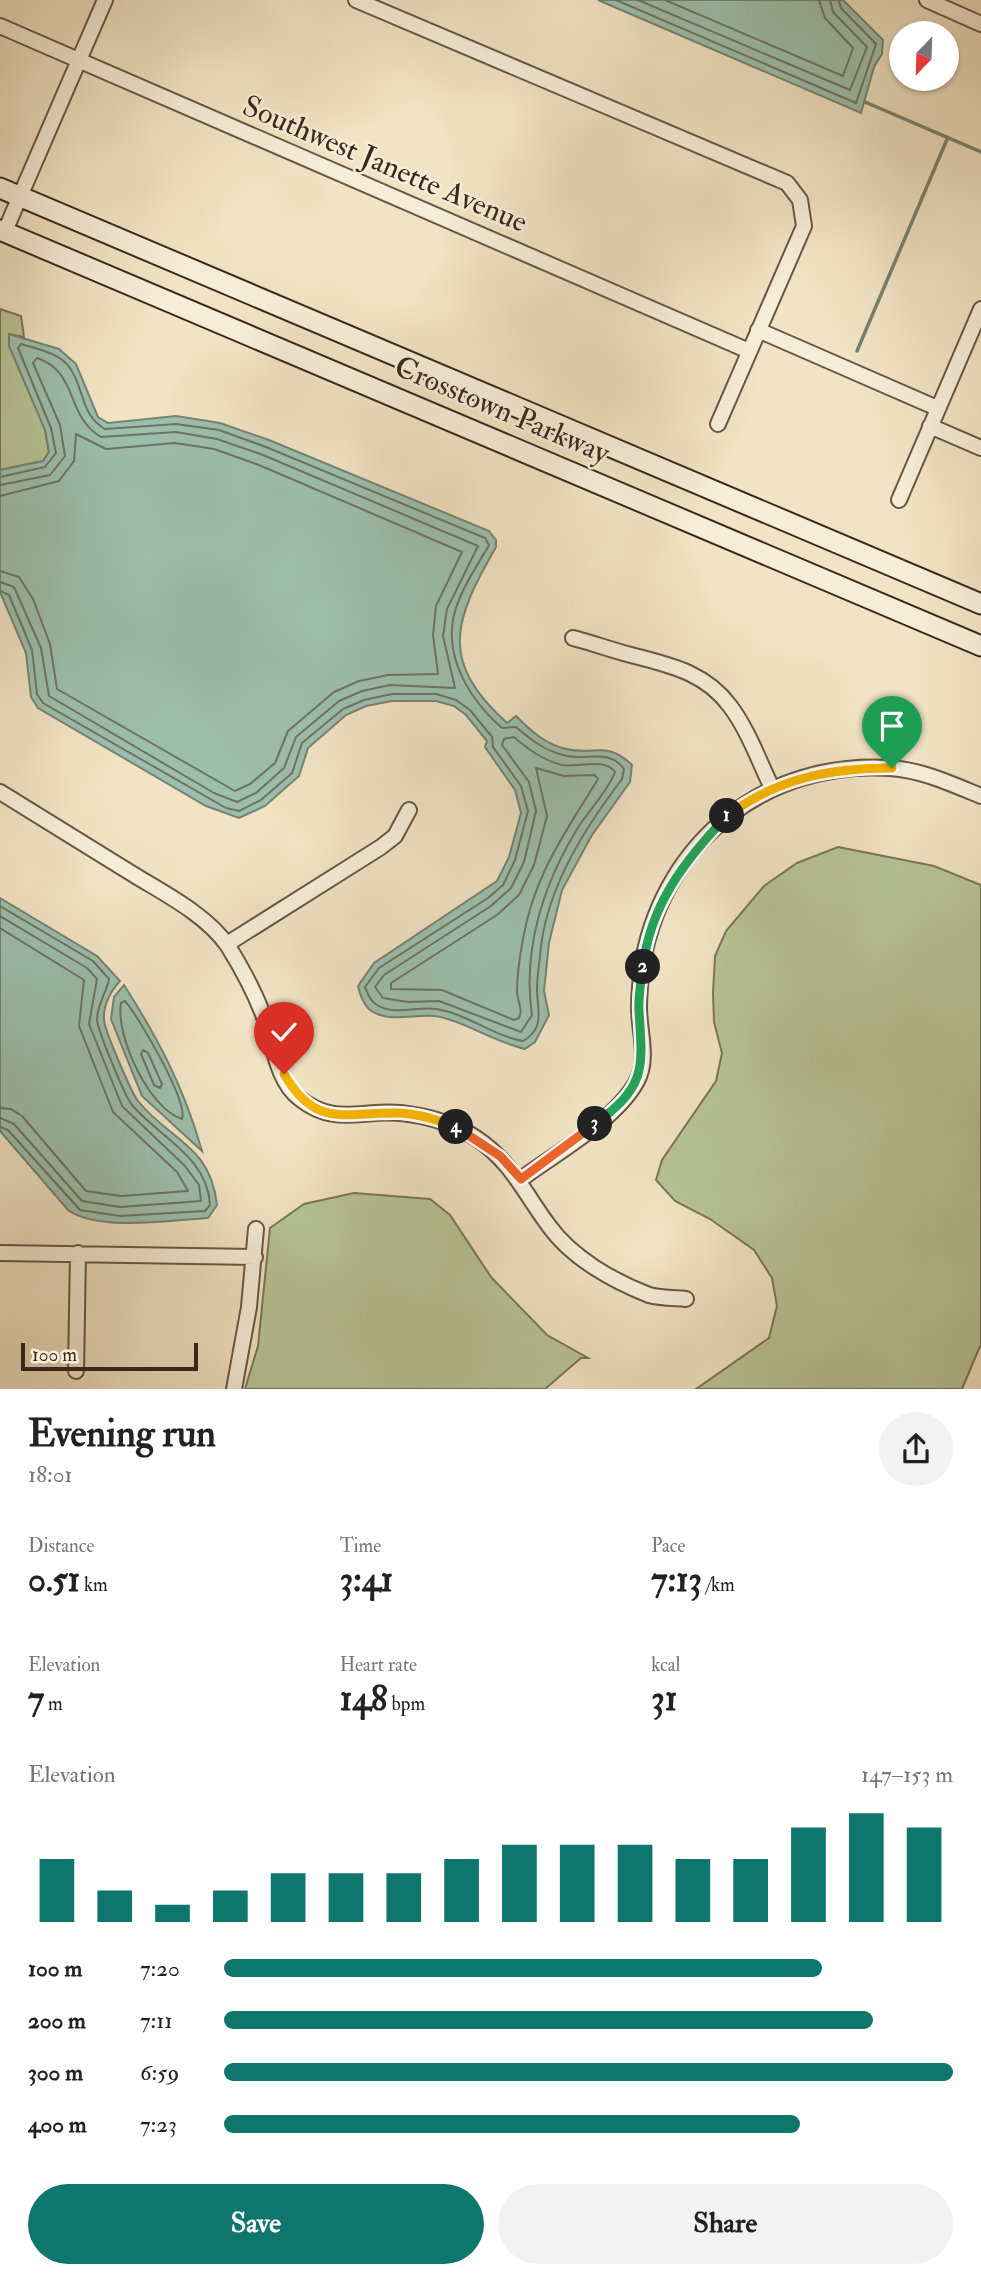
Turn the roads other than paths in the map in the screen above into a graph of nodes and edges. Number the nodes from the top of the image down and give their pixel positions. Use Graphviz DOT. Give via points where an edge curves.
graph roads {
  1 [pos="105,0"];
  2 [pos="356,0"];
  3 [pos="927,0"];
  4 [pos="981,24"];
  5 [pos="0,26"];
  6 [pos="78,60"];
  7 [pos="0,188"];
  8 [pos="19,197"];
  9 [pos="2,231"];
  10 [pos="981,309"];
  11 [pos="758,330"];
  12 [pos="749,351"];
  13 [pos="937,408"];
  14 [pos="718,424"];
  15 [pos="930,426"];
  16 [pos="981,448"];
  17 [pos="899,500"];
  18 [pos="981,604"];
  19 [pos="573,638"];
  20 [pos="981,646"];
  21 [pos="772,788"];
  22 [pos="0,792"];
  23 [pos="981,796"];
  24 [pos="409,810"];
  25 [pos="227,944"];
  26 [pos="521,1179"];
  27 [pos="256,1229"];
  28 [pos="0,1253"];
  29 [pos="78,1253"];
  30 [pos="255,1257"];
  31 [pos="686,1299"];
  32 [pos="76,1371"];
  33 [pos="234,1389"];
  1 -- 6 [label="street"];
  2 -- 11 [label="street" via="788,183 800,200 804,226"];
  3 -- 4 [label="street"];
  5 -- 6 [label="street, Southwest Janette Avenue"];
  6 -- 8 [label="street"];
  6 -- 12 [label="street, Southwest Janette Avenue"];
  7 -- 8 [label="main road, Crosstown Parkway"];
  8 -- 9 [label="street"];
  8 -- 18 [label="main road, Crosstown Parkway"];
  9 -- 20 [label="main road, Crosstown Parkway"];
  10 -- 13 [label="street"];
  11 -- 12 [label="street"];
  11 -- 13 [label="street"];
  12 -- 14 [label="street"];
  13 -- 15 [label="street"];
  15 -- 16 [label="street"];
  15 -- 17 [label="street"];
  19 -- 21 [label="street" via="669,663 710,686 743,726"];
  21 -- 23 [label="street" via="803,776 847,768 892,768 938,778"];
  21 -- 26 [label="street" via="728,814 692,852 651,924 639,1008 643,1046 639,1079 620,1105"];
  22 -- 25 [label="street" via="178,902"];
  24 -- 25 [label="street" via="395,836 381,847"];
  25 -- 26 [label="street" via="251,985 273,1052 297,1097 324,1113 352,1117 399,1113 461,1128 500,1156"];
  26 -- 31 [label="street" via="549,1227 592,1266 650,1295"];
  27 -- 30 [label="street"];
  28 -- 29 [label="street"];
  29 -- 30 [label="street"];
  29 -- 32 [label="street"];
  30 -- 33 [label="street"];
}
